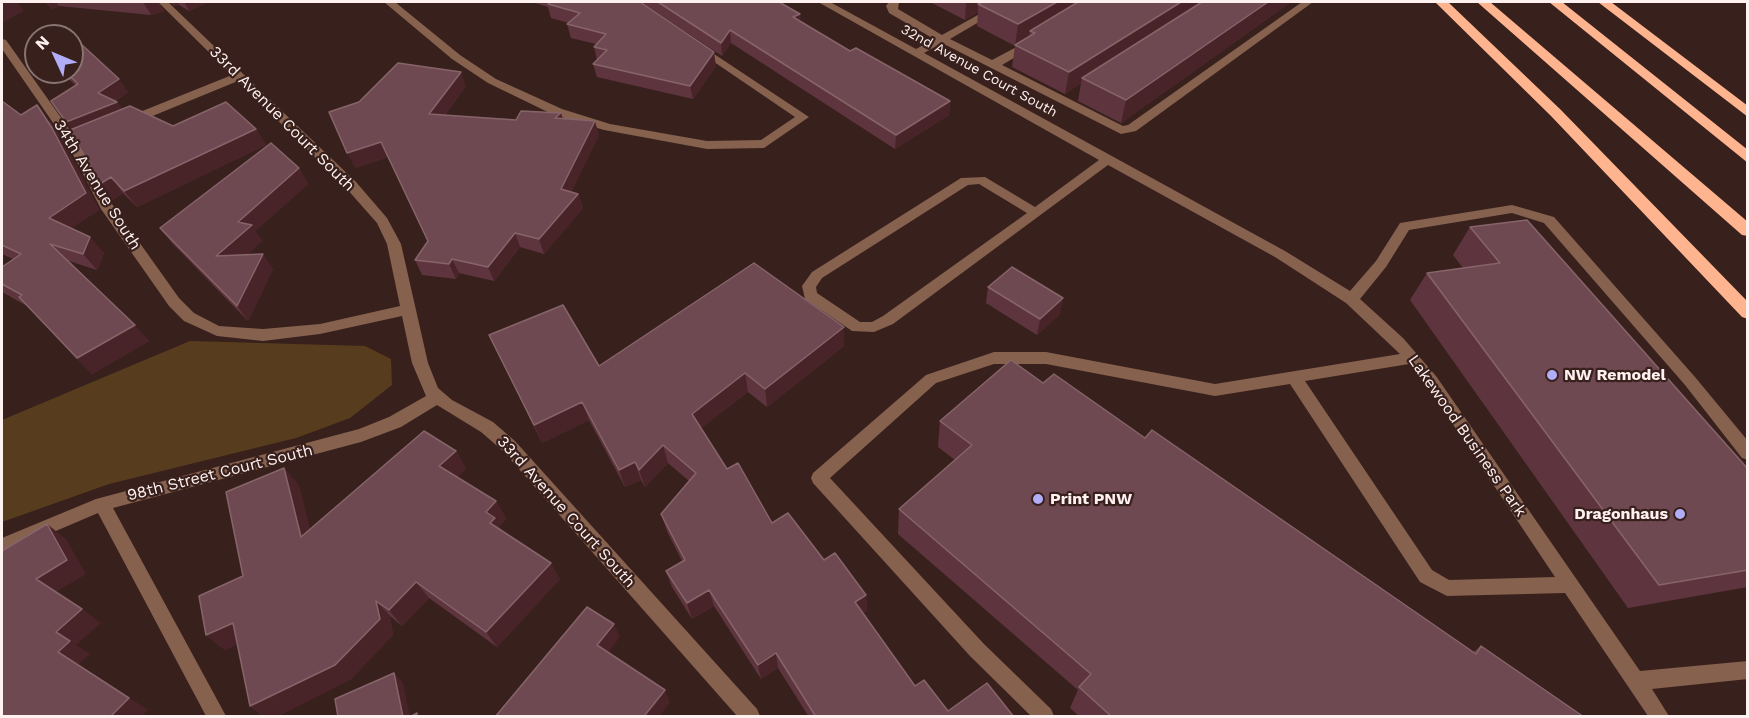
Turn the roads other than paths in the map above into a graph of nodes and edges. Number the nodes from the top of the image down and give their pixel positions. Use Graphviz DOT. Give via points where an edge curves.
graph roads {
  1 [pos="163,2"];
  2 [pos="389,2"];
  3 [pos="823,2"];
  4 [pos="894,2"];
  5 [pos="1008,2"];
  6 [pos="1308,2"];
  7 [pos="1442,2"];
  8 [pos="1484,2"];
  9 [pos="1555,2"];
  10 [pos="1604,2"];
  11 [pos="1040,38"];
  12 [pos="941,39"];
  13 [pos="689,40"];
  14 [pos="2,42"];
  15 [pos="917,53"];
  16 [pos="990,64"];
  17 [pos="240,76"];
  18 [pos="1748,113"];
  19 [pos="117,125"];
  20 [pos="1748,158"];
  21 [pos="1114,162"];
  22 [pos="1036,213"];
  23 [pos="1748,231"];
  24 [pos="1351,299"];
  25 [pos="409,309"];
  26 [pos="1748,313"];
  27 [pos="1413,358"];
  28 [pos="1294,377"];
  29 [pos="438,397"];
  30 [pos="1748,453"];
  31 [pos="102,504"];
  32 [pos="2,546"];
  33 [pos="1572,585"];
  34 [pos="1748,670"];
  35 [pos="1637,681"];
  36 [pos="216,717"];
  37 [pos="750,717"];
  38 [pos="1044,717"];
  39 [pos="1659,717"];
  1 -- 17 [label="street, 33rd Avenue Court South"];
  2 -- 13 [label="street" via="492,81 558,112 608,127 707,145 764,144 803,117"];
  3 -- 15 [label="street, 32nd Avenue Court South"];
  4 -- 12 [label="street" via="893,11"];
  5 -- 12 [label="street"];
  6 -- 16 [label="street" via="1132,128 1113,127 1068,99"];
  7 -- 26 [label="highway" via="1556,113"];
  8 -- 23 [label="highway"];
  9 -- 20 [label="highway"];
  10 -- 18 [label="highway"];
  11 -- 16 [label="street" via="1001,62"];
  12 -- 15 [label="street"];
  12 -- 16 [label="street"];
  14 -- 25 [label="street, 34th Avenue South" via="79,141 106,206 154,274 180,309 205,326 250,336 290,333"];
  15 -- 21 [label="street, 32nd Avenue Court South"];
  17 -- 19 [label="street"];
  17 -- 25 [label="street, 33rd Avenue Court South" via="351,185 382,221 394,244"];
  21 -- 22 [label="street"];
  21 -- 24 [label="street, Lakewood Business Park"];
  22 -- 22 [label="street" via="874,327 857,327 810,295 809,286 817,275 965,181 981,180"];
  24 -- 27 [label="street, Lakewood Business Park"];
  24 -- 30 [label="street" via="1381,264 1405,226 1512,209 1549,220"];
  25 -- 29 [label="street, 33rd Avenue Court South" via="420,363"];
  27 -- 28 [label="street"];
  27 -- 33 [label="street, Lakewood Business Park"];
  28 -- 33 [label="street" via="1426,576 1447,588"];
  28 -- 38 [label="street" via="1215,390 1046,358 994,358 931,379 819,478"];
  29 -- 31 [label="street, 98th Street Court South" via="395,422 361,435"];
  29 -- 37 [label="street, 33rd Avenue Court South" via="487,427 509,446"];
  31 -- 32 [label="street, 98th Street Court South"];
  31 -- 36 [label="street"];
  33 -- 35 [label="street, Lakewood Business Park"];
  34 -- 35 [label="street"];
  35 -- 39 [label="street, Lakewood Business Park"];
}
